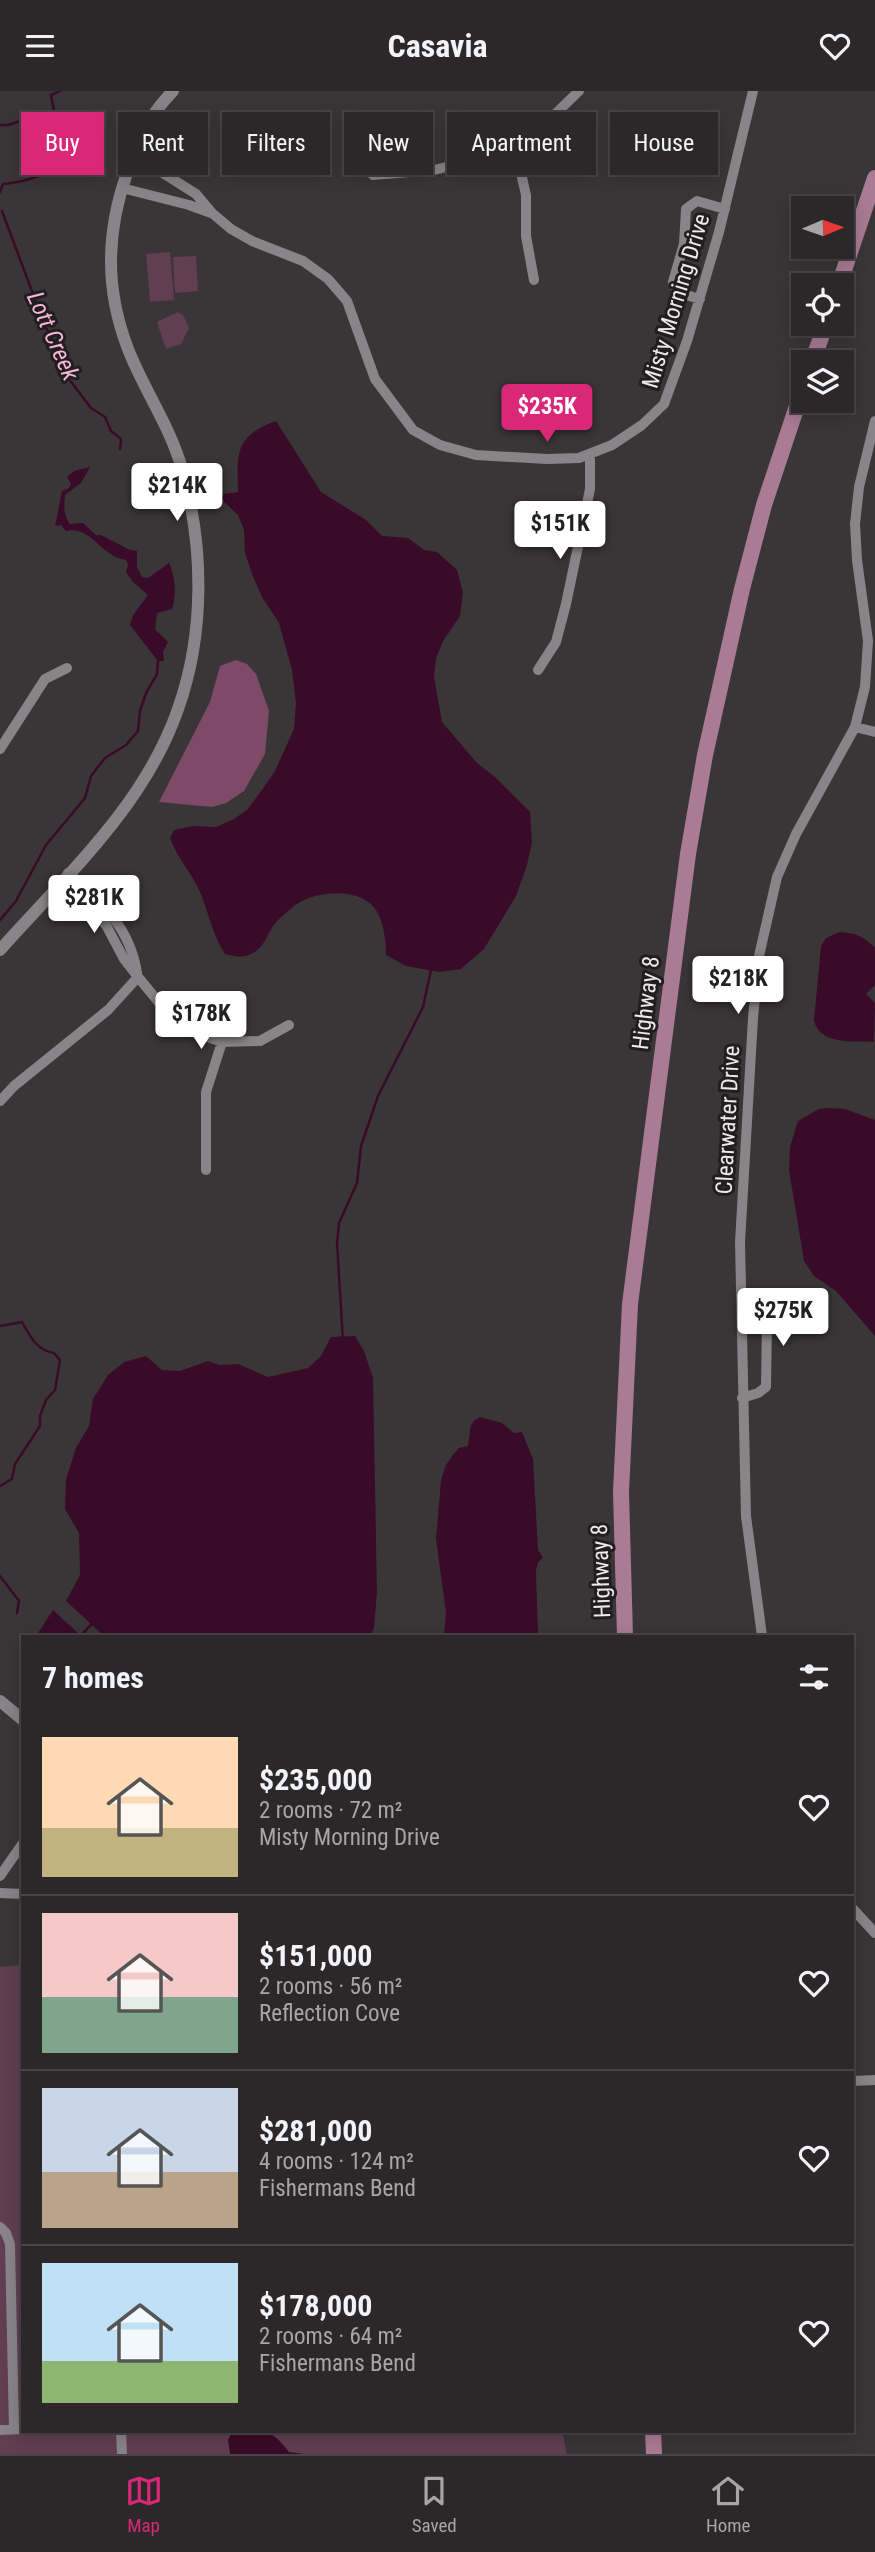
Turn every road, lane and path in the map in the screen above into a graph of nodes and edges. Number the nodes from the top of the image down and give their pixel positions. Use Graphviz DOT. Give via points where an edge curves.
graph roads {
  1 [pos="173,91"];
  2 [pos="579,91"];
  3 [pos="753,91"];
  4 [pos="154,112"];
  5 [pos="557,112"];
  6 [pos="126,175"];
  7 [pos="166,175"];
  8 [pos="521,175"];
  9 [pos="875,178"];
  10 [pos="122,188"];
  11 [pos="725,209"];
  12 [pos="212,213"];
  13 [pos="843,273"];
  14 [pos="534,280"];
  15 [pos="700,299"];
  16 [pos="795,413"];
  17 [pos="875,421"];
  18 [pos="590,455"];
  19 [pos="67,668"];
  20 [pos="538,670"];
  21 [pos="862,702"];
  22 [pos="875,705"];
  23 [pos="855,726"];
  24 [pos="875,732"];
  25 [pos="0,749"];
  26 [pos="68,873"];
  27 [pos="59,883"];
  28 [pos="0,950"];
  29 [pos="138,977"];
  30 [pos="289,1025"];
  31 [pos="222,1042"];
  32 [pos="0,1101"];
  33 [pos="206,1171"];
  34 [pos="741,1296"];
  35 [pos="742,1398"];
  36 [pos="625,1635"];
  37 [pos="762,1635"];
  38 [pos="0,1701"];
  39 [pos="21,1718"];
  40 [pos="21,1846"];
  41 [pos="0,1876"];
  42 [pos="0,1893"];
  43 [pos="21,1894"];
  44 [pos="854,1910"];
  45 [pos="875,1933"];
  46 [pos="875,2080"];
  47 [pos="854,2081"];
  48 [pos="0,2227"];
  49 [pos="18,2429"];
  50 [pos="0,2430"];
  51 [pos="121,2433"];
  52 [pos="653,2433"];
  53 [pos="122,2454"];
  54 [pos="654,2454"];
  1 -- 4 [label="street"];
  2 -- 5 [label="street"];
  3 -- 11 [label="street, Misty Morning Drive"];
  6 -- 10 [label="street"];
  7 -- 12 [label="street, Misty Morning Drive" via="196,194"];
  8 -- 14 [label="street"];
  9 -- 13 [label="main road"];
  10 -- 12 [label="street, Misty Morning Drive"];
  10 -- 26 [label="street" via="111,241 114,296 128,349 172,439 187,487 197,558 196,627 184,691 157,760 122,813"];
  11 -- 15 [label="street, Misty Morning Drive"];
  11 -- 15 [label="street" via="697,201 686,209 684,244 673,282 679,293"];
  12 -- 18 [label="street, Misty Morning Drive" via="252,241 303,261 328,279 347,301 375,379 413,430 440,445 476,455 547,459"];
  15 -- 18 [label="street, Misty Morning Drive" via="664,404 642,425"];
  16 -- 36 [label="main road, Highway 8" via="739,600 688,854 629,1317 621,1492"];
  17 -- 21 [label="street, Clearwater Drive" via="855,524 868,641"];
  18 -- 20 [label="street" via="590,489 566,604 556,642"];
  19 -- 25 [label="street" via="45,679"];
  21 -- 22 [label="street"];
  21 -- 23 [label="street, Clearwater Drive"];
  23 -- 24 [label="street"];
  23 -- 34 [label="street, Clearwater Drive" via="796,834 767,915 751,1044"];
  26 -- 27 [label="street"];
  26 -- 29 [label="street" via="116,920 134,956"];
  27 -- 28 [label="street"];
  27 -- 29 [label="street" via="106,926"];
  29 -- 31 [label="street" via="166,1011 193,1032"];
  29 -- 32 [label="street" via="108,1010"];
  30 -- 31 [label="street" via="260,1041"];
  31 -- 33 [label="street" via="206,1092"];
  34 -- 35 [label="street, Clearwater Drive"];
  34 -- 35 [label="street" via="765,1310 767,1357 766,1387"];
  35 -- 37 [label="street, Clearwater Drive" via="746,1515"];
  38 -- 39 [label="street"];
  40 -- 41 [label="street"];
  42 -- 43 [label="street"];
  44 -- 45 [label="street"];
  46 -- 47 [label="street"];
  48 -- 49 [label="street" via="9,2244"];
  49 -- 50 [label="street"];
  51 -- 53 [label="street"];
  52 -- 54 [label="main road"];
}
